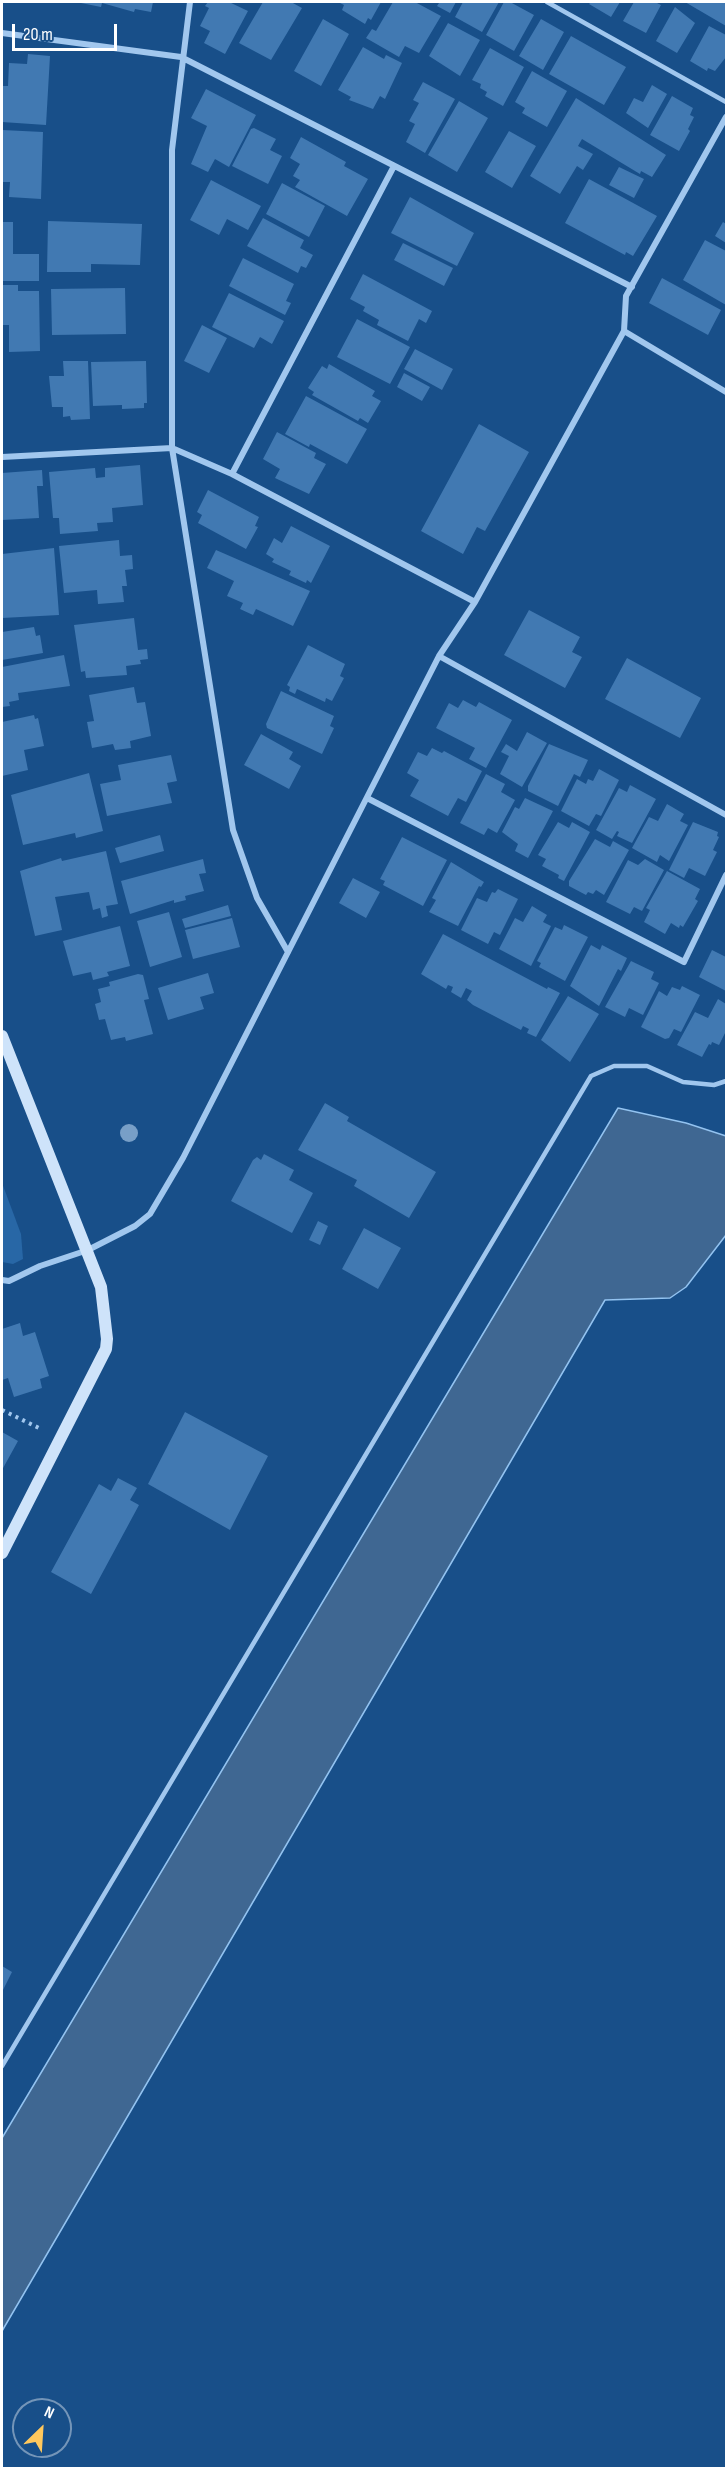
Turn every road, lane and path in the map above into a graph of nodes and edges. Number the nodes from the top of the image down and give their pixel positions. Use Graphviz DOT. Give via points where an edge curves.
graph roads {
  1 [pos="190,2"];
  2 [pos="546,2"];
  3 [pos="2,33"];
  4 [pos="181,57"];
  5 [pos="726,102"];
  6 [pos="726,117"];
  7 [pos="394,166"];
  8 [pos="632,287"];
  9 [pos="624,331"];
  10 [pos="726,392"];
  11 [pos="172,448"];
  12 [pos="2,457"];
  13 [pos="232,474"];
  14 [pos="475,602"];
  15 [pos="439,656"];
  16 [pos="367,798"];
  17 [pos="726,815"];
  18 [pos="726,874"];
  19 [pos="288,952"];
  20 [pos="2,1036"];
  21 [pos="726,1081"];
  22 [pos="88,1250"];
  23 [pos="2,1280"];
  24 [pos="2,1410"];
  25 [pos="40,1428"];
  26 [pos="2,1553"];
  27 [pos="2,2066"];
  1 -- 4 [label="street"];
  2 -- 5 [label="lane"];
  3 -- 4 [label="street"];
  4 -- 7 [label="street"];
  4 -- 11 [label="street" via="172,150"];
  6 -- 8 [label="street"];
  7 -- 8 [label="street"];
  7 -- 13 [label="street"];
  8 -- 9 [label="street" via="626,296"];
  9 -- 10 [label="street"];
  9 -- 14 [label="street"];
  11 -- 12 [label="street"];
  11 -- 13 [label="street"];
  11 -- 19 [label="street" via="233,830 257,898"];
  13 -- 14 [label="street"];
  14 -- 15 [label="street"];
  15 -- 16 [label="street"];
  15 -- 17 [label="street"];
  16 -- 18 [label="street" via="684,962"];
  16 -- 19 [label="street"];
  19 -- 22 [label="street" via="183,1158 150,1214"];
  20 -- 22 [label="street"];
  21 -- 27 [label="lane" via="714,1085 683,1082 647,1066 614,1066 591,1076"];
  22 -- 23 [label="street" via="12,1280"];
  22 -- 26 [label="street" via="101,1287 106,1349"];
  24 -- 25 [label="path"];
}
